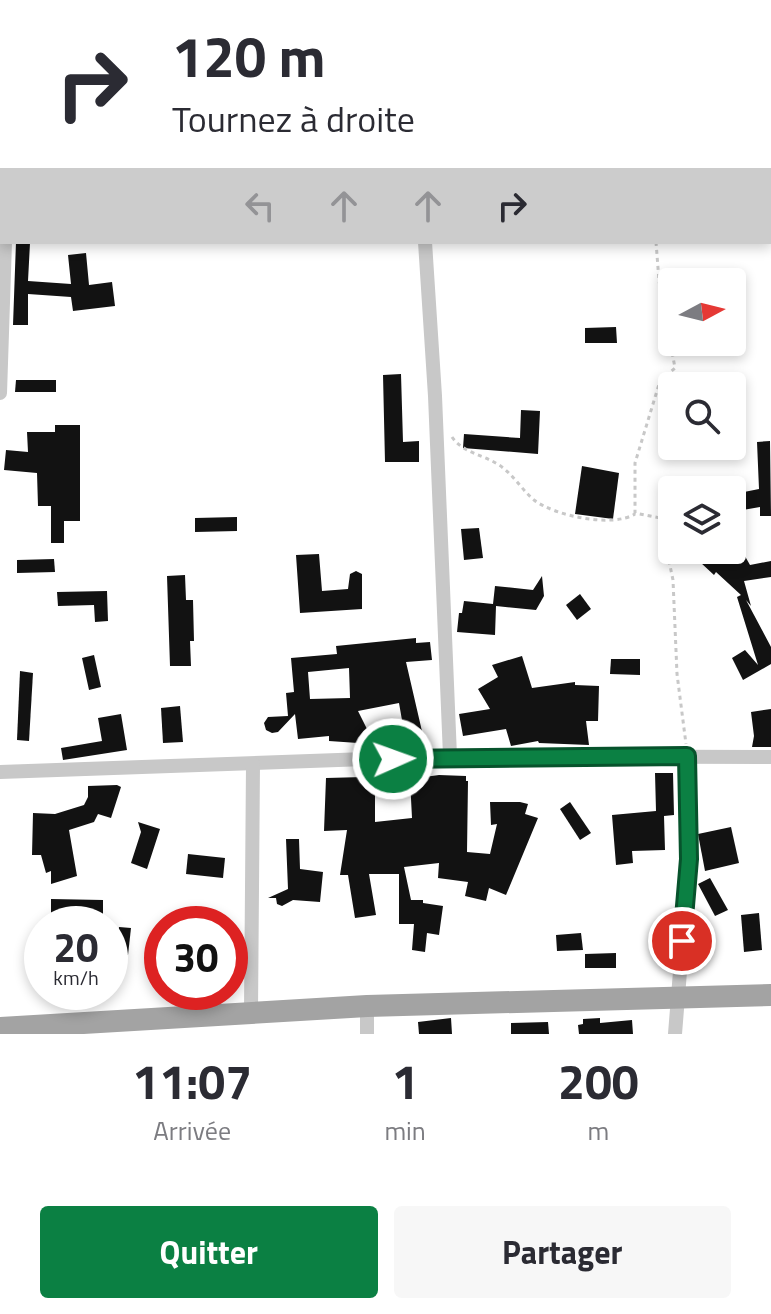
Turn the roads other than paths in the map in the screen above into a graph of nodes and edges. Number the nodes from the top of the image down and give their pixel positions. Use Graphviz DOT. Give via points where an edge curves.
graph roads {
  1 [pos="5,244"];
  2 [pos="425,244"];
  3 [pos="0,393"];
  4 [pos="450,756"];
  5 [pos="687,756"];
  6 [pos="771,757"];
  7 [pos="253,764"];
  8 [pos="0,772"];
  9 [pos="771,995"];
  10 [pos="677,996"];
  11 [pos="367,1006"];
  12 [pos="251,1011"];
  13 [pos="0,1028"];
  14 [pos="367,1034"];
  15 [pos="675,1034"];
  1 -- 3 [label="street"];
  2 -- 4 [label="street"];
  4 -- 5 [label="street"];
  4 -- 7 [label="street"];
  5 -- 6 [label="street"];
  5 -- 10 [label="street" via="689,859"];
  7 -- 8 [label="street"];
  7 -- 12 [label="street"];
  9 -- 10 [label="main road"];
  10 -- 11 [label="main road"];
  10 -- 15 [label="street"];
  11 -- 12 [label="main road"];
  11 -- 14 [label="street"];
  12 -- 13 [label="main road"];
}
